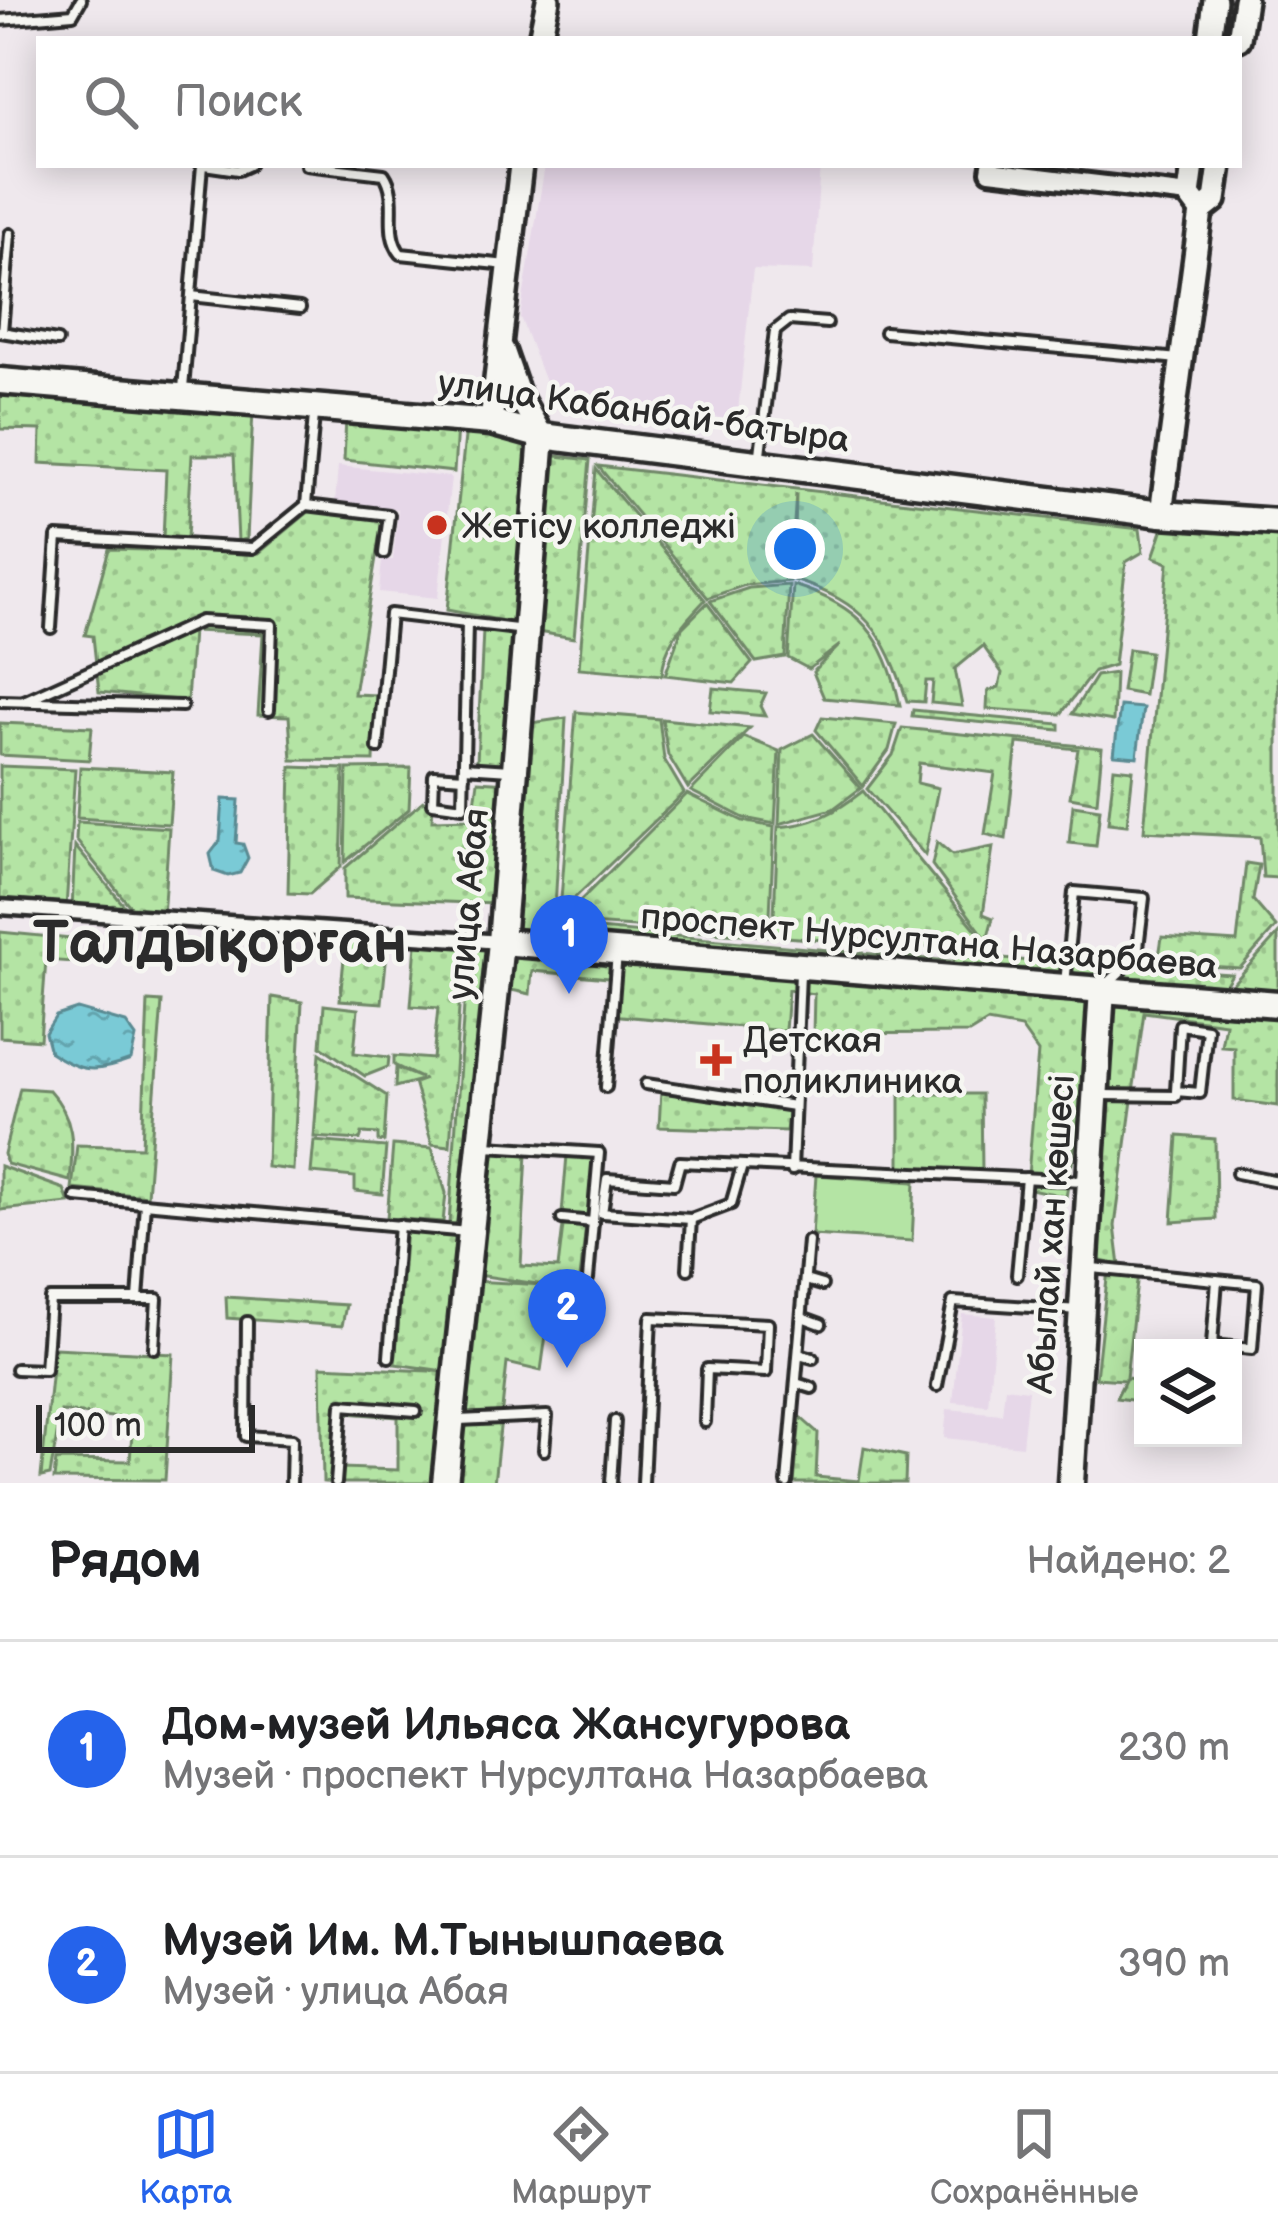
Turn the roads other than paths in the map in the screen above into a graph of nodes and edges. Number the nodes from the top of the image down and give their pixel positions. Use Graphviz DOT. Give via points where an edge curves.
graph roads {
  1 [pos="81,0"];
  2 [pos="548,0"];
  3 [pos="1215,0"];
  4 [pos="1245,0"];
  5 [pos="0,20"];
  6 [pos="541,36"];
  7 [pos="1210,36"];
  8 [pos="1239,36"];
  9 [pos="203,168"];
  10 [pos="375,168"];
  11 [pos="521,168"];
  12 [pos="990,168"];
  13 [pos="1193,168"];
  14 [pos="1220,168"];
  15 [pos="1195,203"];
  16 [pos="10,234"];
  17 [pos="509,265"];
  18 [pos="191,296"];
  19 [pos="301,308"];
  20 [pos="827,323"];
  21 [pos="1,332"];
  22 [pos="886,332"];
  23 [pos="500,339"];
  24 [pos="57,341"];
  25 [pos="1181,359"];
  26 [pos="0,381"];
  27 [pos="182,396"];
  28 [pos="315,407"];
  29 [pos="491,422"];
  30 [pos="542,436"];
  31 [pos="759,463"];
  32 [pos="306,505"];
  33 [pos="1161,514"];
  34 [pos="1278,523"];
  35 [pos="384,553"];
  36 [pos="467,623"];
  37 [pos="51,628"];
  38 [pos="526,631"];
  39 [pos="0,700"];
  40 [pos="24,701"];
  41 [pos="182,706"];
  42 [pos="269,710"];
  43 [pos="378,748"];
  44 [pos="515,770"];
  45 [pos="464,772"];
  46 [pos="0,907"];
  47 [pos="501,942"];
  48 [pos="617,951"];
  49 [pos="800,965"];
  50 [pos="1065,986"];
  51 [pos="1102,989"];
  52 [pos="1278,1004"];
  53 [pos="646,1084"];
  54 [pos="606,1087"];
  55 [pos="1176,1091"];
  56 [pos="1095,1094"];
  57 [pos="794,1106"];
  58 [pos="479,1145"];
  59 [pos="742,1166"];
  60 [pos="792,1170"];
  61 [pos="1237,1173"];
  62 [pos="1026,1178"];
  63 [pos="1090,1181"];
  64 [pos="1278,1181"];
  65 [pos="76,1197"];
  66 [pos="145,1203"];
  67 [pos="562,1219"];
  68 [pos="691,1219"];
  69 [pos="593,1222"];
  70 [pos="399,1226"];
  71 [pos="470,1232"];
  72 [pos="808,1241"];
  73 [pos="1084,1268"];
  74 [pos="688,1270"];
  75 [pos="1017,1275"];
  76 [pos="588,1279"];
  77 [pos="805,1280"];
  78 [pos="1217,1280"];
  79 [pos="822,1285"];
  80 [pos="138,1299"];
  81 [pos="1082,1310"];
  82 [pos="802,1317"];
  83 [pos="247,1322"];
  84 [pos="821,1324"];
  85 [pos="154,1348"];
  86 [pos="799,1354"];
  87 [pos="389,1358"];
  88 [pos="813,1358"];
  89 [pos="16,1369"];
  90 [pos="796,1383"];
  91 [pos="937,1386"];
  92 [pos="812,1388"];
  93 [pos="416,1411"];
  94 [pos="451,1421"];
  95 [pos="615,1421"];
  96 [pos="705,1421"];
  97 [pos="544,1450"];
  98 [pos="291,1483"];
  99 [pos="336,1483"];
  100 [pos="445,1483"];
  101 [pos="611,1483"];
  102 [pos="643,1483"];
  103 [pos="788,1483"];
  104 [pos="1071,1483"];
  1 -- 5 [label="lane" via="73,14 53,20"];
  2 -- 6 [label="street"];
  3 -- 7 [label="street"];
  4 -- 8 [label="street"];
  9 -- 18 [label="lane"];
  10 -- 17 [label="lane" via="392,189 392,235 401,254"];
  11 -- 17 [label="street"];
  12 -- 15 [label="street"];
  13 -- 15 [label="street"];
  14 -- 15 [label="street" via="1215,200"];
  15 -- 25 [label="street"];
  16 -- 21 [label="lane"];
  17 -- 23 [label="street"];
  18 -- 19 [label="lane"];
  18 -- 27 [label="lane"];
  20 -- 31 [label="lane" via="789,320 775,331"];
  21 -- 24 [label="lane"];
  22 -- 25 [label="lane"];
  23 -- 29 [label="street"];
  23 -- 30 [label="street"];
  25 -- 33 [label="street"];
  26 -- 27 [label="main road, улица Кабанбай-батыра"];
  27 -- 28 [label="main road, улица Кабанбай-батыра"];
  28 -- 29 [label="main road, улица Кабанбай-батыра"];
  28 -- 32 [label="lane"];
  29 -- 30 [label="main road, улица Кабанбай-батыра"];
  30 -- 31 [label="main road, улица Кабанбай-батыра"];
  30 -- 38 [label="main road, улица Абая"];
  31 -- 33 [label="main road, улица Кабанбай-батыра"];
  32 -- 35 [label="lane" via="389,515"];
  32 -- 37 [label="lane" via="253,548 57,536"];
  33 -- 34 [label="main road, улица Кабанбай-батыра"];
  36 -- 38 [label="lane"];
  36 -- 43 [label="lane" via="390,614"];
  36 -- 45 [label="lane"];
  38 -- 44 [label="main road, улица Абая"];
  39 -- 40 [label="lane"];
  40 -- 41 [label="lane"];
  40 -- 42 [label="lane" via="201,621 272,625"];
  44 -- 45 [label="lane"];
  44 -- 47 [label="main road, улица Абая"];
  45 -- 45 [label="lane" via="463,807 433,802 434,775"];
  46 -- 47 [label="street, проспект Нурсултана Назарбаева"];
  47 -- 48 [label="main road, проспект Нурсултана Назарбаева"];
  47 -- 58 [label="main road, улица Абая"];
  48 -- 49 [label="main road, проспект Нурсултана Назарбаева"];
  48 -- 54 [label="lane"];
  49 -- 50 [label="main road, проспект Нурсултана Назарбаева"];
  49 -- 57 [label="lane"];
  50 -- 51 [label="main road, проспект Нурсултана Назарбаева"];
  50 -- 51 [label="lane" via="1074,892 1144,898 1137,956"];
  51 -- 52 [label="main road, проспект Нурсултана Назарбаева"];
  51 -- 56 [label="main road, Абылай хан көшесі"];
  53 -- 57 [label="lane"];
  55 -- 55 [label="lane" via="1180,1025 1207,1029 1200,1093"];
  55 -- 56 [label="lane"];
  56 -- 63 [label="main road, Абылай хан көшесі"];
  57 -- 60 [label="lane"];
  58 -- 69 [label="lane" via="599,1154"];
  58 -- 71 [label="main road, улица Абая"];
  59 -- 60 [label="lane"];
  59 -- 68 [label="lane" via="731,1204"];
  59 -- 68 [label="lane" via="680,1162 674,1184 607,1179 602,1213"];
  60 -- 62 [label="lane"];
  61 -- 64 [label="lane"];
  62 -- 63 [label="lane"];
  62 -- 75 [label="lane"];
  63 -- 73 [label="main road, Абылай хан көшесі"];
  65 -- 66 [label="lane"];
  66 -- 70 [label="lane"];
  66 -- 80 [label="lane"];
  67 -- 69 [label="lane"];
  68 -- 74 [label="lane"];
  69 -- 76 [label="lane"];
  70 -- 71 [label="lane"];
  70 -- 87 [label="lane"];
  71 -- 94 [label="main road, улица Абая"];
  72 -- 77 [label="lane"];
  73 -- 78 [label="lane"];
  73 -- 81 [label="main road, Абылай хан көшесі"];
  77 -- 79 [label="lane"];
  77 -- 82 [label="lane"];
  78 -- 78 [label="lane" via="1257,1284 1252,1349 1212,1345"];
  80 -- 85 [label="lane" via="157,1299"];
  80 -- 89 [label="lane" via="50,1299 45,1370"];
  81 -- 91 [label="lane" via="953,1302"];
  81 -- 104 [label="main road, Абылай хан көшесі"];
  82 -- 84 [label="lane"];
  82 -- 86 [label="lane"];
  83 -- 98 [label="lane" via="246,1436 292,1439"];
  86 -- 88 [label="lane"];
  86 -- 90 [label="lane"];
  90 -- 92 [label="lane"];
  90 -- 103 [label="lane"];
  93 -- 99 [label="lane" via="342,1405"];
  94 -- 97 [label="lane" via="547,1416"];
  94 -- 100 [label="main road, улица Абая"];
  95 -- 101 [label="lane"];
  96 -- 102 [label="lane" via="707,1369 766,1372 768,1324 652,1318"];
}
